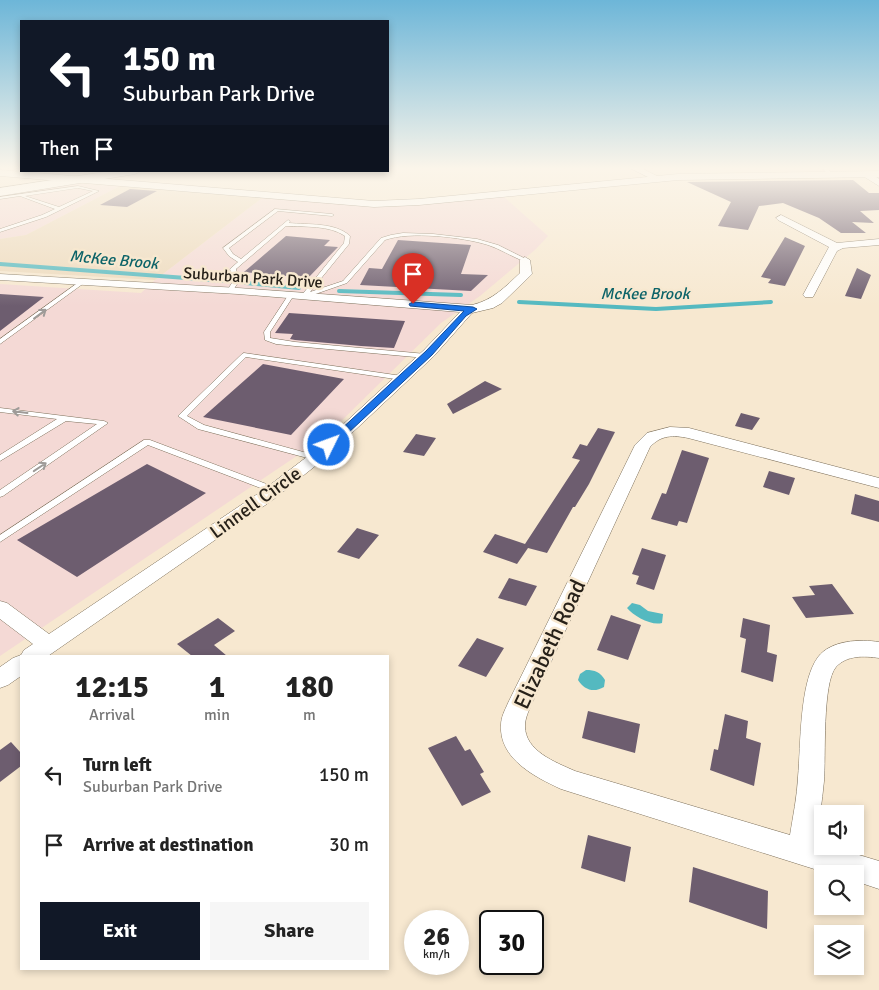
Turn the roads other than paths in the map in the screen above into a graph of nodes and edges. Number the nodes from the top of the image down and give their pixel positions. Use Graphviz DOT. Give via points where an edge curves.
graph roads {
  1 [pos="48,213"];
  2 [pos="273,213"];
  3 [pos="297,213"];
  4 [pos="312,213"];
  5 [pos="332,215"];
  6 [pos="781,218"];
  7 [pos="284,224"];
  8 [pos="0,231"];
  9 [pos="879,242"];
  10 [pos="836,247"];
  11 [pos="525,260"];
  12 [pos="241,262"];
  13 [pos="0,277"];
  14 [pos="81,283"];
  15 [pos="230,291"];
  16 [pos="292,295"];
  17 [pos="809,295"];
  18 [pos="304,296"];
  19 [pos="473,309"];
  20 [pos="0,342"];
  21 [pos="426,356"];
  22 [pos="402,378"];
  23 [pos="0,410"];
  24 [pos="65,418"];
  25 [pos="315,458"];
  26 [pos="0,459"];
  27 [pos="879,483"];
  28 [pos="274,490"];
  29 [pos="0,494"];
  30 [pos="0,539"];
  31 [pos="0,608"];
  32 [pos="40,650"];
  33 [pos="879,650"];
  34 [pos="20,665"];
  35 [pos="0,679"];
  36 [pos="801,852"];
  37 [pos="879,875"];
  1 -- 8 [label="lane"];
  2 -- 12 [label="lane" via="226,248"];
  3 -- 7 [label="lane"];
  4 -- 5 [label="lane"];
  6 -- 10 [label="street"];
  7 -- 12 [label="lane"];
  7 -- 18 [label="lane" via="333,229 348,236 347,243"];
  9 -- 10 [label="street"];
  10 -- 17 [label="street"];
  11 -- 18 [label="lane" via="469,239 390,234 345,282"];
  11 -- 19 [label="street, Linnell Circle" via="526,274 515,286 489,305"];
  12 -- 15 [label="lane" via="233,269 236,281"];
  13 -- 14 [label="street, Suburban Park Drive"];
  14 -- 15 [label="street, Suburban Park Drive"];
  20 -- 14 [label="lane, one-way"];
  15 -- 16 [label="street, Suburban Park Drive"];
  16 -- 18 [label="street, Suburban Park Drive"];
  16 -- 21 [label="lane" via="266,332 268,339"];
  18 -- 19 [label="street, Suburban Park Drive"];
  19 -- 21 [label="street, Linnell Circle" via="464,314"];
  21 -- 22 [label="street, Linnell Circle"];
  22 -- 25 [label="street, Linnell Circle"];
  22 -- 25 [label="lane" via="244,355 182,416 201,426"];
  24 -- 23 [label="lane, one-way"];
  24 -- 26 [label="lane"];
  29 -- 24 [label="lane, one-way" via="104,423"];
  25 -- 28 [label="street, Linnell Circle"];
  27 -- 36 [label="street, Elizabeth Road" via="689,433 667,431 648,438 514,719 512,730 517,742 525,755 540,768 570,781"];
  28 -- 30 [label="lane" via="148,442"];
  28 -- 32 [label="street, Linnell Circle"];
  31 -- 32 [label="street, Linnell Circle"];
  33 -- 36 [label="street" via="849,650 825,663 820,673"];
  34 -- 35 [label="street"];
  36 -- 37 [label="street, Elizabeth Road"];
}
